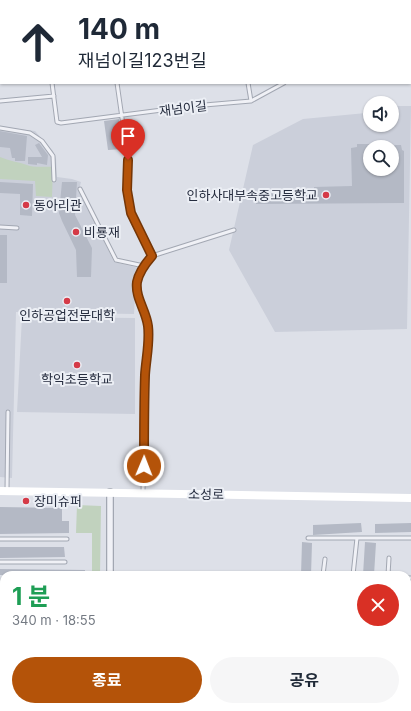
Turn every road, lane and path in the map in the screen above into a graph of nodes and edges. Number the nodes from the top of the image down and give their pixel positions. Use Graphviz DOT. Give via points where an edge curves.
graph roads {
  1 [pos="52,84"];
  2 [pos="117,84"];
  3 [pos="248,84"];
  4 [pos="282,84"];
  5 [pos="54,96"];
  6 [pos="0,101"];
  7 [pos="251,101"];
  8 [pos="122,116"];
  9 [pos="0,128"];
  10 [pos="54,180"];
  11 [pos="0,227"];
  12 [pos="17,228"];
  13 [pos="234,230"];
  14 [pos="152,256"];
  15 [pos="116,260"];
  16 [pos="144,266"];
  17 [pos="8,412"];
  18 [pos="4,491"];
  19 [pos="110,492"];
  20 [pos="143,493"];
  21 [pos="411,498"];
  22 [pos="308,538"];
  23 [pos="357,538"];
  24 [pos="411,538"];
  25 [pos="0,539"];
  26 [pos="67,539"];
  27 [pos="389,558"];
  28 [pos="325,560"];
  29 [pos="0,562"];
  30 [pos="65,562"];
  31 [pos="110,571"];
  32 [pos="324,571"];
  33 [pos="353,571"];
  34 [pos="388,571"];
  1 -- 5 [label="lane, 재넘이길"];
  2 -- 8 [label="lane"];
  3 -- 7 [label="lane"];
  4 -- 7 [label="lane, 재넘이길"];
  5 -- 6 [label="lane"];
  5 -- 8 [label="lane, 재넘이길" via="57,122"];
  7 -- 8 [label="lane, 재넘이길"];
  8 -- 14 [label="lane" via="128,160 129,202 136,224"];
  9 -- 10 [label="lane" via="30,132 42,141 53,156"];
  11 -- 12 [label="lane"];
  13 -- 14 [label="lane"];
  14 -- 16 [label="lane"];
  15 -- 15 [label="lane" via="99,227 80,189 98,224"];
  15 -- 16 [label="lane"];
  16 -- 20 [label="lane" via="140,273 137,293 146,318 148,337"];
  17 -- 18 [label="lane"];
  18 -- 19 [label="main road, 소성로"];
  19 -- 20 [label="main road, 소성로"];
  19 -- 31 [label="street"];
  20 -- 21 [label="main road, 소성로"];
  22 -- 23 [label="lane"];
  23 -- 24 [label="lane"];
  23 -- 33 [label="lane"];
  25 -- 26 [label="lane"];
  27 -- 34 [label="lane"];
  28 -- 32 [label="lane"];
  29 -- 30 [label="lane"];
}
